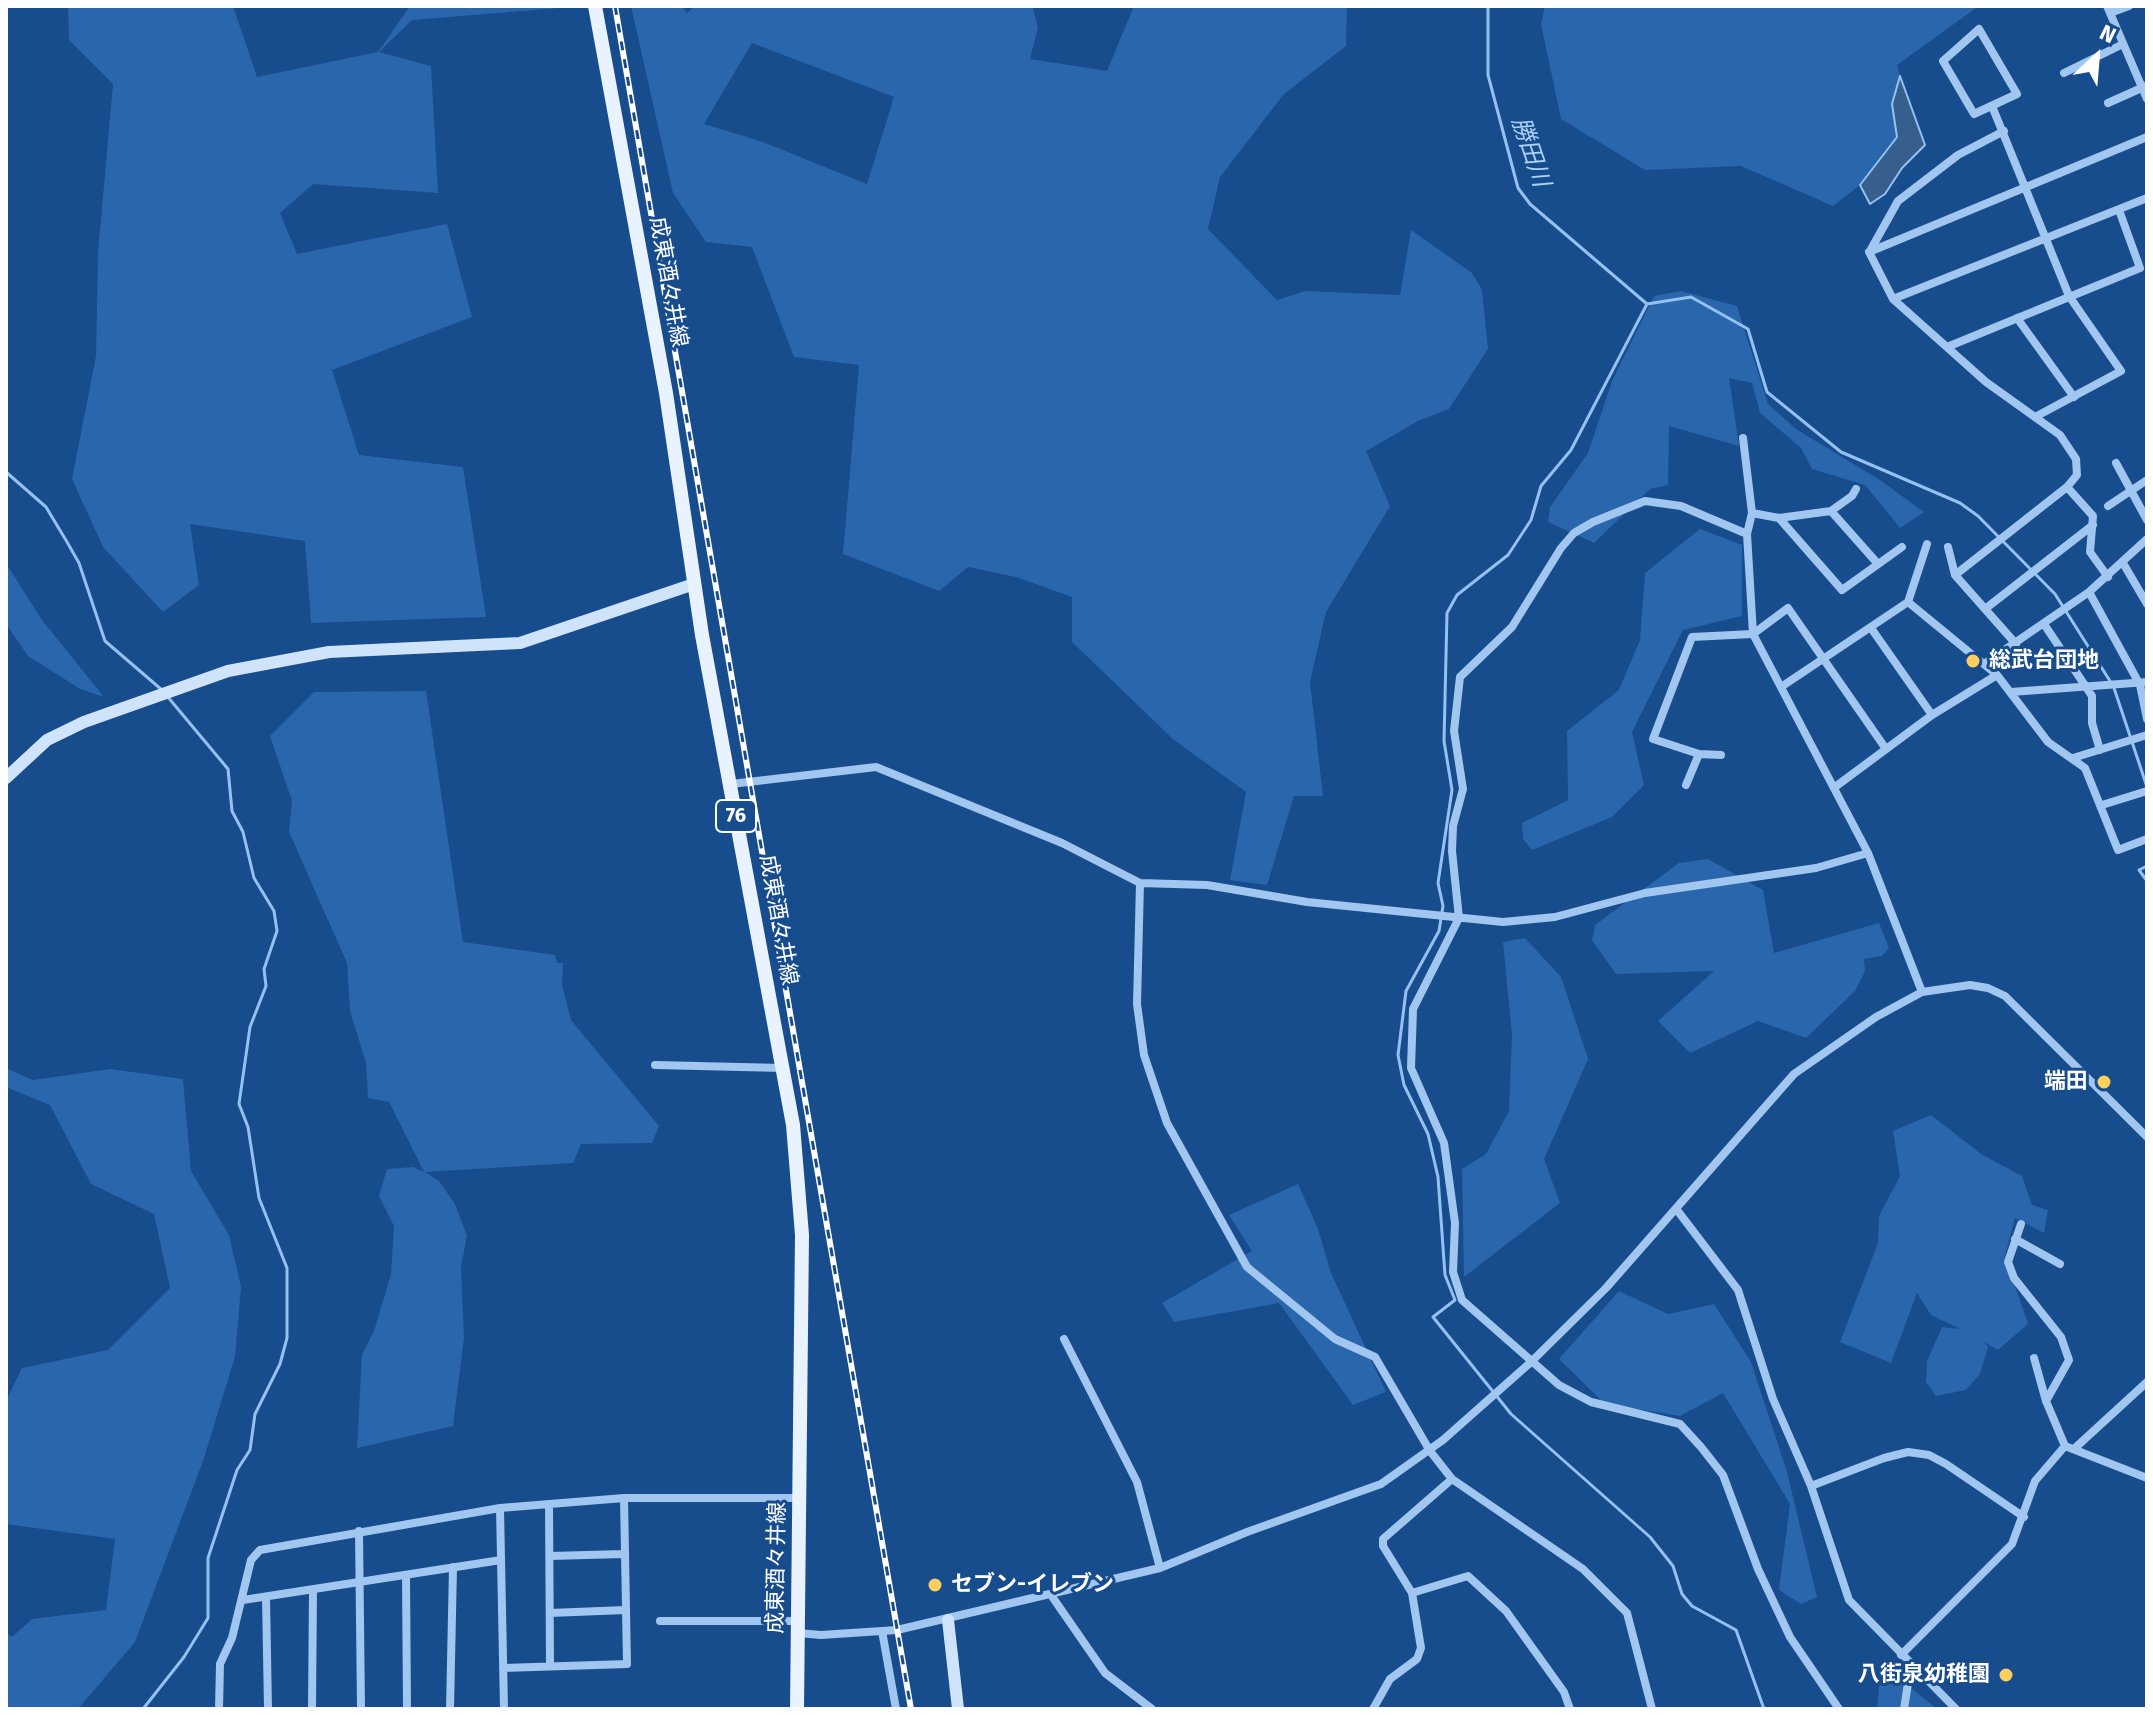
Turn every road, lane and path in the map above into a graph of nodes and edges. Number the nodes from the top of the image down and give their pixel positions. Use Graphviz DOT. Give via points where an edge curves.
graph roads {
  1 [pos="595,6"];
  2 [pos="2129,6"];
  3 [pos="2109,10"];
  4 [pos="2123,44"];
  5 [pos="2064,73"];
  6 [pos="2145,87"];
  7 [pos="2147,99"];
  8 [pos="2108,103"];
  9 [pos="1992,106"];
  10 [pos="2004,131"];
  11 [pos="2147,137"];
  12 [pos="2027,188"];
  13 [pos="2147,198"];
  14 [pos="2119,210"];
  15 [pos="2046,238"];
  16 [pos="1869,252"];
  17 [pos="2069,296"];
  18 [pos="1893,299"];
  19 [pos="2017,318"];
  20 [pos="1947,347"];
  21 [pos="2074,397"];
  22 [pos="2035,417"];
  23 [pos="1743,438"];
  24 [pos="2116,463"];
  25 [pos="2147,480"];
  26 [pos="2067,487"];
  27 [pos="1856,489"];
  28 [pos="2130,491"];
  29 [pos="2108,506"];
  30 [pos="1831,511"];
  31 [pos="1752,513"];
  32 [pos="1779,518"];
  33 [pos="2147,520"];
  34 [pos="2093,525"];
  35 [pos="1747,534"];
  36 [pos="2147,539"];
  37 [pos="1927,544"];
  38 [pos="1902,547"];
  39 [pos="1948,547"];
  40 [pos="2123,563"];
  41 [pos="1878,564"];
  42 [pos="1955,575"];
  43 [pos="2108,577"];
  44 [pos="694,584"];
  45 [pos="2089,592"];
  46 [pos="1908,602"];
  47 [pos="2147,604"];
  48 [pos="1985,609"];
  49 [pos="2044,624"];
  50 [pos="1871,628"];
  51 [pos="1753,634"];
  52 [pos="2016,644"];
  53 [pos="1824,660"];
  54 [pos="1984,664"];
  55 [pos="1997,675"];
  56 [pos="2143,684"];
  57 [pos="1781,687"];
  58 [pos="2087,688"];
  59 [pos="2011,692"];
  60 [pos="1932,715"];
  61 [pos="2147,719"];
  62 [pos="2147,735"];
  63 [pos="1886,749"];
  64 [pos="2100,750"];
  65 [pos="1699,754"];
  66 [pos="1721,755"];
  67 [pos="2073,758"];
  68 [pos="6,778"];
  69 [pos="731,784"];
  70 [pos="1686,785"];
  71 [pos="1835,787"];
  72 [pos="2147,791"];
  73 [pos="2102,805"];
  74 [pos="2147,839"];
  75 [pos="1868,853"];
  76 [pos="1140,883"];
  77 [pos="1459,918"];
  78 [pos="1922,992"];
  79 [pos="655,1065"];
  80 [pos="783,1068"];
  81 [pos="2147,1137"];
  82 [pos="1677,1210"];
  83 [pos="2021,1224"];
  84 [pos="2015,1239"];
  85 [pos="2060,1264"];
  86 [pos="1064,1339"];
  87 [pos="2034,1358"];
  88 [pos="1531,1362"];
  89 [pos="2147,1382"];
  90 [pos="2046,1401"];
  91 [pos="2070,1447"];
  92 [pos="1430,1451"];
  93 [pos="2147,1478"];
  94 [pos="1452,1479"];
  95 [pos="1811,1486"];
  96 [pos="624,1498"];
  97 [pos="800,1498"];
  98 [pos="549,1504"];
  99 [pos="500,1508"];
  100 [pos="2024,1517"];
  101 [pos="359,1531"];
  102 [pos="623,1554"];
  103 [pos="550,1556"];
  104 [pos="501,1560"];
  105 [pos="453,1567"];
  106 [pos="1160,1568"];
  107 [pos="406,1575"];
  108 [pos="360,1582"];
  109 [pos="313,1589"];
  110 [pos="1412,1593"];
  111 [pos="1051,1595"];
  112 [pos="266,1597"];
  113 [pos="243,1600"];
  114 [pos="625,1610"];
  115 [pos="550,1613"];
  116 [pos="948,1620"];
  117 [pos="660,1621"];
  118 [pos="798,1627"];
  119 [pos="882,1631"];
  120 [pos="1901,1655"];
  121 [pos="550,1664"];
  122 [pos="1911,1664"];
  123 [pos="503,1668"];
  124 [pos="219,1709"];
  125 [pos="268,1709"];
  126 [pos="312,1709"];
  127 [pos="361,1709"];
  128 [pos="407,1709"];
  129 [pos="450,1709"];
  130 [pos="504,1709"];
  131 [pos="797,1709"];
  132 [pos="896,1709"];
  133 [pos="958,1709"];
  134 [pos="1152,1709"];
  135 [pos="1373,1709"];
  136 [pos="1570,1709"];
  137 [pos="1652,1709"];
  138 [pos="1839,1709"];
  139 [pos="1904,1709"];
  140 [pos="1956,1709"];
  1 -- 44 [label="main road, 成東酒々井線 / 76" via="666,393"];
  2 -- 3 [label="street"];
  3 -- 4 [label="street"];
  4 -- 5 [label="street"];
  4 -- 6 [label="street"];
  6 -- 7 [label="street"];
  6 -- 8 [label="street"];
  9 -- 9 [label="street" via="2017,94 1979,29 1943,61 1974,114"];
  9 -- 10 [label="street"];
  10 -- 12 [label="street"];
  10 -- 16 [label="street" via="1958,155 1898,201"];
  11 -- 12 [label="street"];
  12 -- 15 [label="street"];
  12 -- 16 [label="street"];
  13 -- 14 [label="street"];
  14 -- 15 [label="street"];
  14 -- 17 [label="street" via="2140,268"];
  15 -- 17 [label="street"];
  15 -- 18 [label="street"];
  16 -- 18 [label="street"];
  17 -- 19 [label="street"];
  17 -- 21 [label="street" via="2121,371"];
  18 -- 20 [label="street"];
  19 -- 20 [label="street"];
  19 -- 21 [label="street"];
  20 -- 22 [label="street"];
  21 -- 22 [label="street"];
  22 -- 26 [label="street" via="2060,435 2076,459 2077,475"];
  23 -- 31 [label="street"];
  24 -- 28 [label="street"];
  25 -- 28 [label="street"];
  26 -- 34 [label="street" via="2093,516"];
  26 -- 42 [label="street"];
  27 -- 30 [label="street"];
  28 -- 29 [label="street"];
  28 -- 33 [label="street"];
  30 -- 32 [label="street"];
  30 -- 41 [label="street"];
  31 -- 32 [label="street"];
  31 -- 35 [label="street"];
  32 -- 41 [label="street" via="1842,590"];
  34 -- 43 [label="street" via="2090,552"];
  34 -- 48 [label="street"];
  35 -- 51 [label="street"];
  35 -- 77 [label="street" via="1681,506 1645,501 1593,522 1561,548 1512,627 1460,677 1454,731 1463,789 1452,851"];
  36 -- 40 [label="street"];
  37 -- 46 [label="street"];
  38 -- 41 [label="street"];
  39 -- 42 [label="street"];
  40 -- 43 [label="street"];
  40 -- 47 [label="street"];
  42 -- 48 [label="street"];
  43 -- 45 [label="street"];
  44 -- 68 [label="street" via="520,643 329,652 228,671 84,722 47,740"];
  44 -- 69 [label="main road, 成東酒々井線 / 76"];
  45 -- 49 [label="street"];
  45 -- 56 [label="street"];
  46 -- 50 [label="street"];
  46 -- 54 [label="street"];
  48 -- 52 [label="street"];
  49 -- 52 [label="street"];
  49 -- 58 [label="street"];
  50 -- 53 [label="street"];
  50 -- 60 [label="street"];
  51 -- 53 [label="street" via="1788,608"];
  51 -- 57 [label="street"];
  51 -- 65 [label="street" via="1692,637 1653,739"];
  52 -- 54 [label="street"];
  53 -- 57 [label="street"];
  53 -- 63 [label="street"];
  54 -- 55 [label="street"];
  55 -- 59 [label="street"];
  55 -- 60 [label="street"];
  56 -- 58 [label="street"];
  56 -- 61 [label="street"];
  57 -- 71 [label="street"];
  58 -- 59 [label="street"];
  58 -- 64 [label="street"];
  59 -- 67 [label="street" via="2048,742"];
  60 -- 63 [label="street"];
  62 -- 64 [label="street"];
  63 -- 71 [label="street"];
  64 -- 67 [label="street"];
  65 -- 66 [label="street"];
  65 -- 70 [label="street"];
  67 -- 73 [label="street" via="2085,768"];
  69 -- 76 [label="street" via="876,767 1062,843"];
  69 -- 80 [label="main road, 成東酒々井線 / 76"];
  71 -- 75 [label="street"];
  72 -- 73 [label="street"];
  73 -- 74 [label="street" via="2118,850"];
  75 -- 77 [label="street" via="1816,868 1645,893 1555,917 1503,922"];
  75 -- 78 [label="street"];
  76 -- 77 [label="street" via="1207,885"];
  76 -- 92 [label="street" via="1137,1004 1144,1055 1167,1123 1247,1267 1335,1339 1375,1357"];
  77 -- 88 [label="street" via="1413,1009 1411,1068 1444,1143 1455,1223 1453,1272 1462,1300"];
  78 -- 81 [label="street" via="1970,985 2005,996"];
  78 -- 82 [label="street" via="1794,1074"];
  79 -- 80 [label="street"];
  80 -- 97 [label="main road, 成東酒々井線 / 76" via="802,1235"];
  82 -- 88 [label="street"];
  82 -- 95 [label="street" via="1738,1290 1773,1399"];
  83 -- 84 [label="street"];
  84 -- 85 [label="street"];
  84 -- 90 [label="street" via="2008,1262 2014,1278 2061,1337 2069,1360"];
  86 -- 106 [label="street" via="1137,1482"];
  87 -- 90 [label="street"];
  88 -- 92 [label="street"];
  88 -- 138 [label="street" via="1591,1402 1680,1424 1701,1447 1723,1475 1790,1637"];
  89 -- 91 [label="street"];
  90 -- 91 [label="street"];
  91 -- 93 [label="street"];
  91 -- 100 [label="street" via="2035,1481"];
  92 -- 94 [label="street"];
  92 -- 106 [label="street" via="1381,1484"];
  94 -- 110 [label="street" via="1383,1539"];
  94 -- 137 [label="street" via="1583,1569 1627,1613"];
  95 -- 100 [label="street" via="1884,1458 1919,1453 1946,1464"];
  95 -- 120 [label="street" via="1849,1600"];
  96 -- 97 [label="street"];
  96 -- 98 [label="street"];
  96 -- 102 [label="street"];
  97 -- 118 [label="main road, 成東酒々井線 / 76"];
  98 -- 99 [label="street"];
  98 -- 103 [label="street"];
  99 -- 101 [label="street"];
  99 -- 104 [label="street"];
  100 -- 120 [label="street" via="2001,1557"];
  101 -- 108 [label="street"];
  101 -- 113 [label="street" via="260,1550 251,1560"];
  102 -- 103 [label="street"];
  102 -- 114 [label="street"];
  103 -- 115 [label="street"];
  104 -- 105 [label="street"];
  104 -- 123 [label="street"];
  105 -- 107 [label="street"];
  105 -- 129 [label="street"];
  106 -- 111 [label="street"];
  107 -- 108 [label="street"];
  107 -- 128 [label="street"];
  108 -- 109 [label="street"];
  108 -- 127 [label="street"];
  109 -- 112 [label="street"];
  109 -- 126 [label="street"];
  110 -- 135 [label="street" via="1421,1648 1417,1659 1390,1679"];
  110 -- 136 [label="street" via="1468,1576 1506,1611 1564,1692"];
  111 -- 116 [label="street"];
  111 -- 134 [label="street" via="1105,1673"];
  112 -- 113 [label="street"];
  112 -- 125 [label="street"];
  113 -- 124 [label="street" via="220,1664"];
  114 -- 115 [label="street"];
  114 -- 121 [label="street" via="627,1664"];
  115 -- 121 [label="street"];
  116 -- 119 [label="street"];
  116 -- 133 [label="street"];
  117 -- 118 [label="street"];
  118 -- 119 [label="street" via="821,1635"];
  118 -- 131 [label="main road, 成東酒々井線 / 76"];
  119 -- 132 [label="street"];
  120 -- 122 [label="street"];
  121 -- 123 [label="street"];
  122 -- 139 [label="street"];
  122 -- 140 [label="street"];
  123 -- 130 [label="street"];
}
